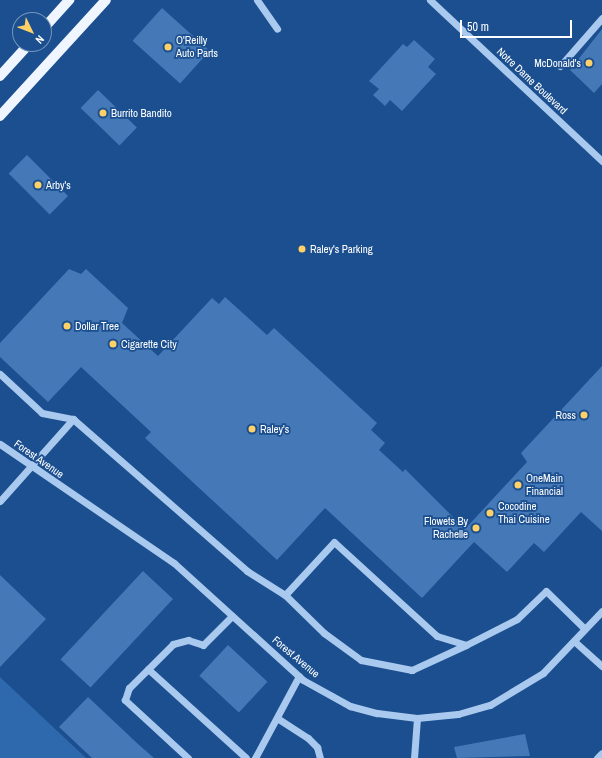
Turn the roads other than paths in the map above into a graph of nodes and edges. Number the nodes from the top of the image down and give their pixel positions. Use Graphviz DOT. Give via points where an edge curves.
graph roads {
  1 [pos="69,0"];
  2 [pos="106,0"];
  3 [pos="257,0"];
  4 [pos="430,0"];
  5 [pos="602,18"];
  6 [pos="52,19"];
  7 [pos="277,30"];
  8 [pos="22,52"];
  9 [pos="560,66"];
  10 [pos="0,76"];
  11 [pos="0,116"];
  12 [pos="602,161"];
  13 [pos="0,374"];
  14 [pos="73,419"];
  15 [pos="0,444"];
  16 [pos="30,468"];
  17 [pos="0,501"];
  18 [pos="285,595"];
  19 [pos="602,611"];
  20 [pos="232,616"];
  21 [pos="585,629"];
  22 [pos="574,641"];
  23 [pos="466,645"];
  24 [pos="602,666"];
  25 [pos="148,669"];
  26 [pos="300,676"];
  27 [pos="277,718"];
  28 [pos="417,718"];
  29 [pos="602,753"];
  30 [pos="188,758"];
  31 [pos="246,758"];
  32 [pos="255,758"];
  33 [pos="320,758"];
  34 [pos="414,758"];
  35 [pos="598,758"];
  1 -- 6 [label="main road"];
  2 -- 11 [label="main road"];
  3 -- 7 [label="street"];
  4 -- 12 [label="street, Notre Dame Boulevard"];
  5 -- 9 [label="street"];
  8 -- 10 [label="main road"];
  13 -- 14 [label="street" via="42,413"];
  14 -- 16 [label="street"];
  14 -- 18 [label="street" via="246,571"];
  15 -- 16 [label="street, Forest Avenue"];
  16 -- 17 [label="street"];
  16 -- 20 [label="street, Forest Avenue" via="96,508 174,563"];
  18 -- 23 [label="street" via="324,633 361,660 412,670"];
  18 -- 23 [label="street" via="334,542 437,636"];
  19 -- 21 [label="street, Forest Avenue"];
  20 -- 25 [label="street" via="203,645 188,640 173,644"];
  20 -- 26 [label="street, Forest Avenue"];
  21 -- 22 [label="street, Forest Avenue"];
  21 -- 23 [label="street" via="546,591 517,619"];
  22 -- 24 [label="street"];
  22 -- 28 [label="street, Forest Avenue" via="543,672 490,705 458,714"];
  25 -- 30 [label="street" via="129,688 125,700"];
  25 -- 31 [label="street"];
  26 -- 27 [label="street"];
  26 -- 28 [label="street, Forest Avenue" via="350,706"];
  27 -- 32 [label="street"];
  27 -- 33 [label="street" via="308,738 317,747"];
  28 -- 34 [label="street"];
  29 -- 35 [label="street"];
}
